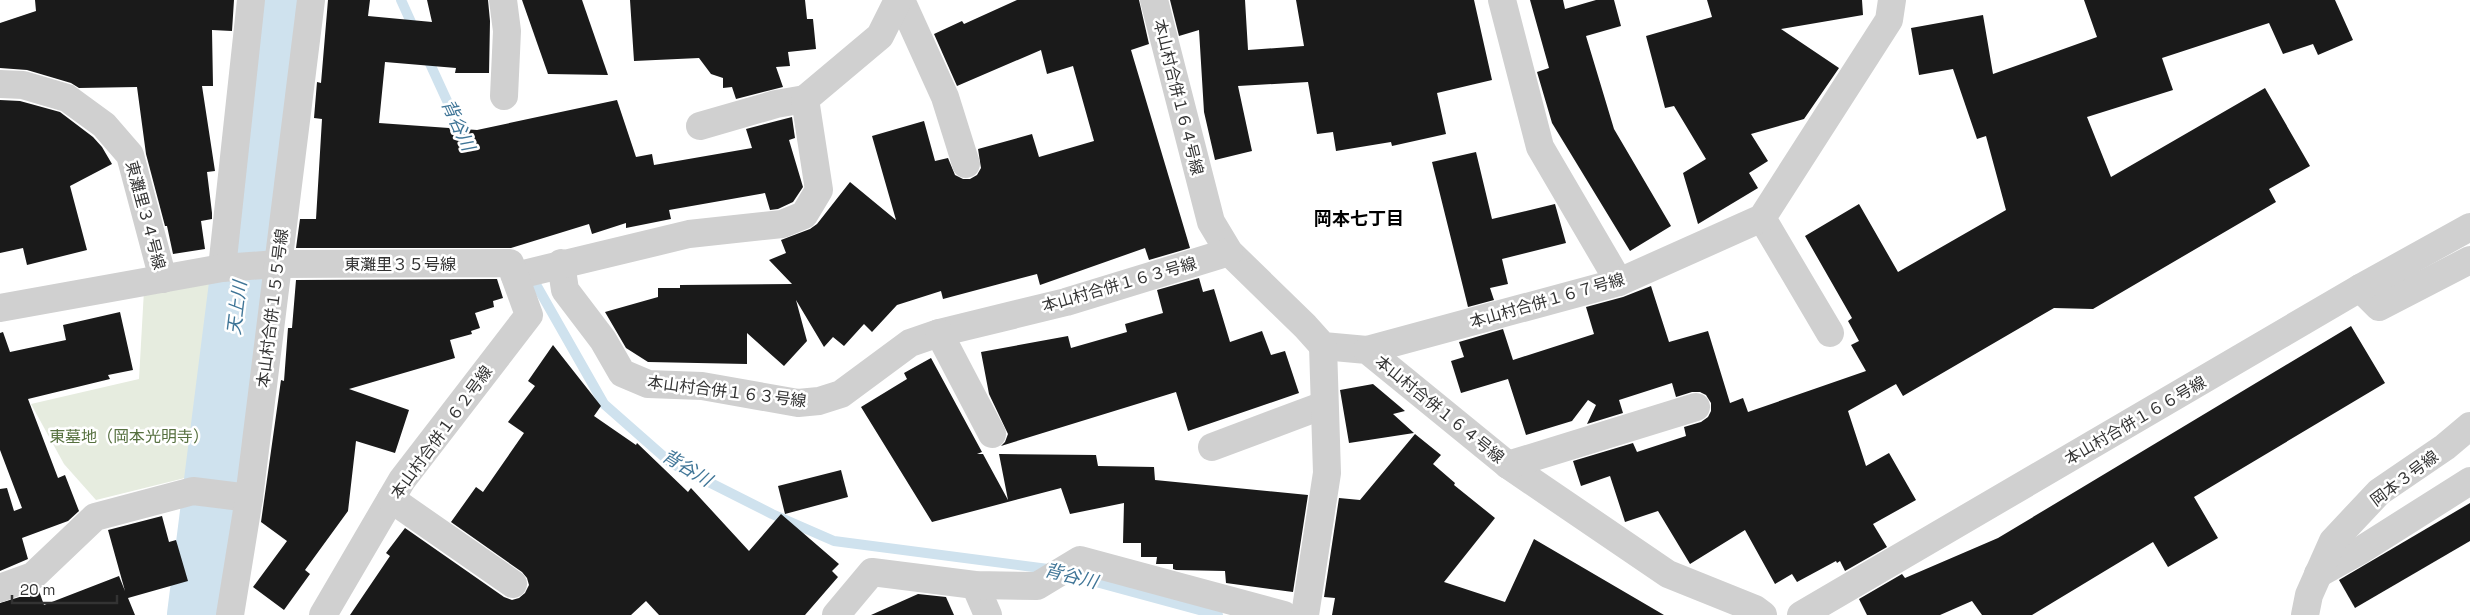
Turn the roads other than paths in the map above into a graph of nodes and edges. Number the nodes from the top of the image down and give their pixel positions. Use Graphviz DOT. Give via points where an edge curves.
graph roads {
  1 [pos="251,0"];
  2 [pos="311,0"];
  3 [pos="503,0"];
  4 [pos="900,0"];
  5 [pos="1154,0"];
  6 [pos="1502,0"];
  7 [pos="1892,0"];
  8 [pos="0,84"];
  9 [pos="504,96"];
  10 [pos="805,99"];
  11 [pos="700,126"];
  12 [pos="966,164"];
  13 [pos="1762,218"];
  14 [pos="2470,227"];
  15 [pos="1229,252"];
  16 [pos="222,260"];
  17 [pos="2470,260"];
  18 [pos="277,264"];
  19 [pos="562,268"];
  20 [pos="515,276"];
  21 [pos="163,279"];
  22 [pos="1619,282"];
  23 [pos="2360,288"];
  24 [pos="524,302"];
  25 [pos="0,308"];
  26 [pos="939,333"];
  27 [pos="1830,334"];
  28 [pos="1322,346"];
  29 [pos="1367,350"];
  30 [pos="1324,405"];
  31 [pos="1696,407"];
  32 [pos="2470,426"];
  33 [pos="992,434"];
  34 [pos="1212,447"];
  35 [pos="1508,465"];
  36 [pos="2470,481"];
  37 [pos="249,498"];
  38 [pos="391,499"];
  39 [pos="2318,574"];
  40 [pos="512,584"];
  41 [pos="975,585"];
  42 [pos="0,588"];
  43 [pos="230,615"];
  44 [pos="323,615"];
  45 [pos="836,615"];
  46 [pos="988,615"];
  47 [pos="1284,615"];
  48 [pos="1305,615"];
  49 [pos="1763,615"];
  50 [pos="1801,615"];
  51 [pos="2305,615"];
  1 -- 16 [label="street"];
  2 -- 18 [label="street, 本山村合併１５５号線"];
  3 -- 9 [label="street" via="507,31"];
  4 -- 10 [label="street" via="880,36"];
  4 -- 12 [label="street" via="945,97"];
  5 -- 15 [label="street, 本山村合併１６４号線" via="1211,222"];
  6 -- 22 [label="street" via="1540,147"];
  7 -- 13 [label="street" via="1889,20"];
  8 -- 21 [label="street, 東灘里３４号線" via="23,85 67,98 104,125 130,155"];
  10 -- 11 [label="street"];
  10 -- 19 [label="street" via="819,190 804,215 782,224 690,234"];
  13 -- 22 [label="street, 本山村合併１６７号線"];
  13 -- 27 [label="street"];
  14 -- 23 [label="street, 本山村合併１６６号線"];
  15 -- 26 [label="street, 本山村合併１６３号線" via="1066,302"];
  15 -- 28 [label="street, 本山村合併１６４号線"];
  16 -- 18 [label="street"];
  16 -- 21 [label="street"];
  17 -- 23 [label="street" via="2379,307"];
  18 -- 20 [label="street, 東灘里３５号線" via="510,263"];
  18 -- 37 [label="street, 本山村合併１５５号線"];
  19 -- 20 [label="street"];
  19 -- 24 [label="street"];
  19 -- 26 [label="street, 本山村合併１６３号線" via="565,290 622,373 648,384 702,386 798,403 819,401 840,394 910,343"];
  20 -- 24 [label="street, 本山村合併１６２号線"];
  21 -- 25 [label="street"];
  22 -- 29 [label="street, 本山村合併１６７号線"];
  23 -- 50 [label="street, 本山村合併１６６号線"];
  24 -- 38 [label="street, 本山村合併１６２号線" via="529,315 402,480"];
  26 -- 33 [label="street"];
  28 -- 29 [label="street, 本山村合併１６４号線"];
  28 -- 30 [label="street"];
  29 -- 35 [label="street, 本山村合併１６４号線"];
  30 -- 34 [label="street"];
  30 -- 48 [label="street" via="1327,472"];
  31 -- 35 [label="street"];
  32 -- 39 [label="street, 岡本３号線" via="2379,492 2333,541"];
  35 -- 49 [label="street, 本山村合併１６４号線" via="1668,574"];
  36 -- 39 [label="street"];
  37 -- 42 [label="street" via="193,491 94,517 33,576"];
  37 -- 43 [label="street, 本山村合併１５５号線"];
  38 -- 40 [label="street"];
  38 -- 44 [label="street, 本山村合併１６２号線"];
  39 -- 51 [label="street, 岡本３号線"];
  41 -- 45 [label="street" via="872,572"];
  41 -- 46 [label="street"];
  41 -- 47 [label="street" via="1037,586 1080,560"];
}
